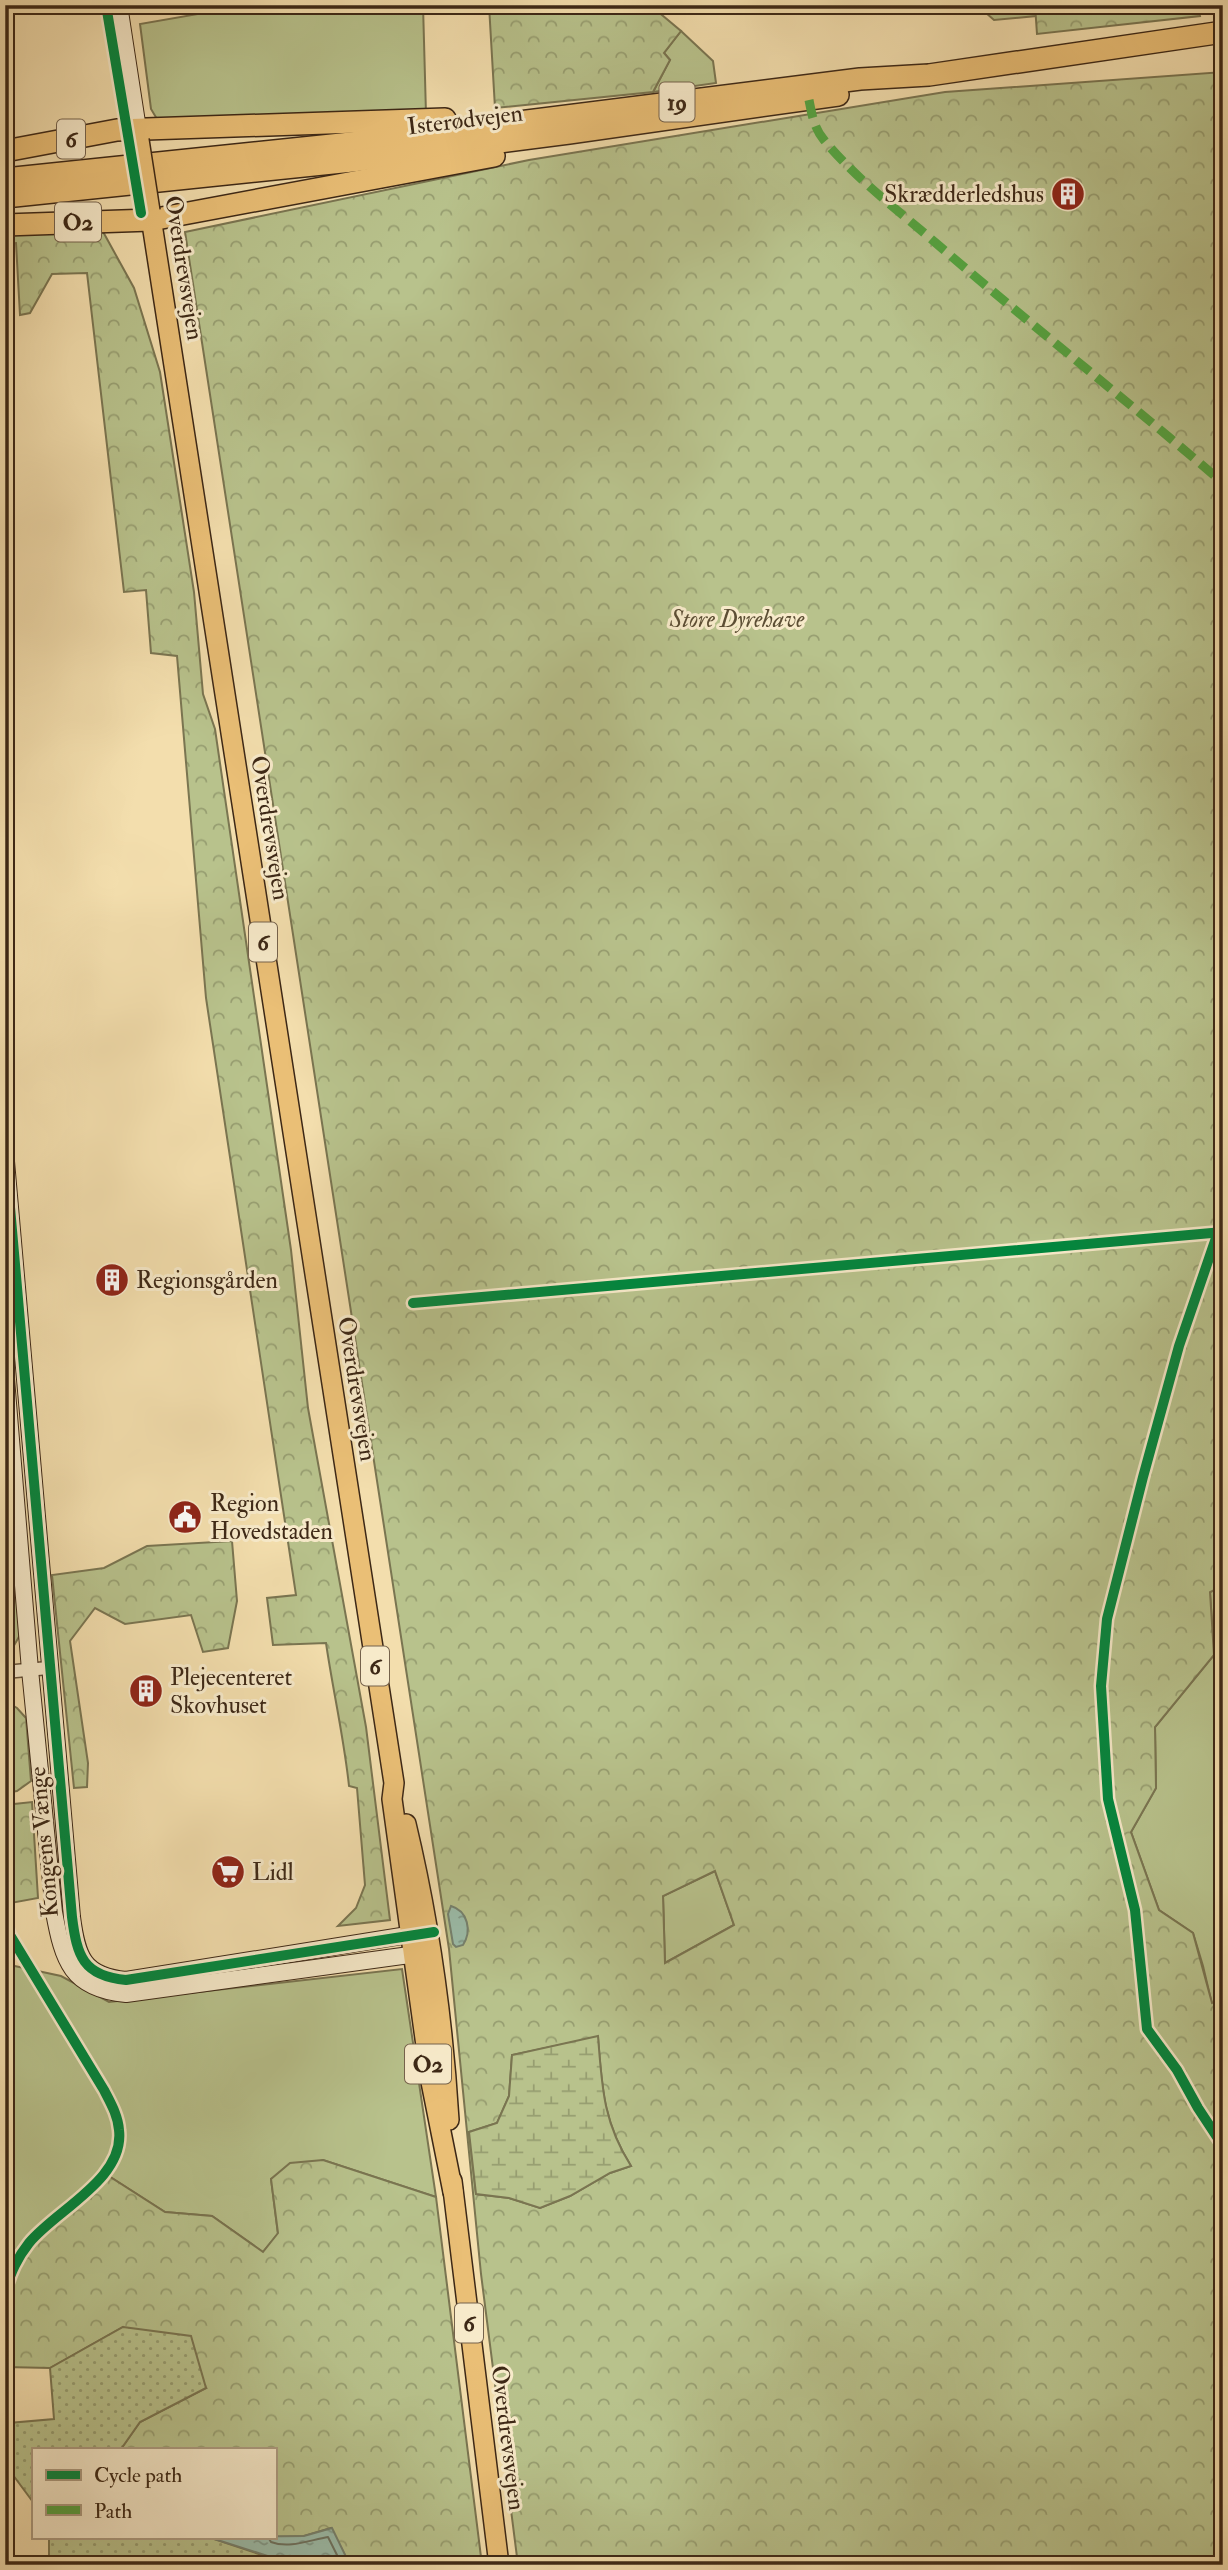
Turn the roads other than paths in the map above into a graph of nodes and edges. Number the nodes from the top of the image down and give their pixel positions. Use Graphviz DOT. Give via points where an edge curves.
graph roads {
  1 [pos="120,5"];
  2 [pos="1223,32"];
  3 [pos="929,75"];
  4 [pos="502,125"];
  5 [pos="569,133"];
  6 [pos="138,134"];
  7 [pos="5,151"];
  8 [pos="5,179"];
  9 [pos="5,197"];
  10 [pos="150,216"];
  11 [pos="5,225"];
  12 [pos="5,1150"];
  13 [pos="13,1328"];
  14 [pos="5,1367"];
  15 [pos="48,1668"];
  16 [pos="30,1670"];
  17 [pos="5,1672"];
  18 [pos="418,1933"];
  19 [pos="421,1954"];
  20 [pos="453,2192"];
  21 [pos="499,2565"];
  1 -- 6 [label="street, Overdrevsvejen"];
  2 -- 3 [label="highway, Isterødvejen / 19"];
  3 -- 4 [label="highway, Isterødvejen / 19" via="860,79"];
  3 -- 5 [label="highway, Isterødvejen / 19" via="809,100"];
  4 -- 6 [label="highway" via="467,118"];
  4 -- 8 [label="highway, Isterødvejen / 19"];
  5 -- 9 [label="highway, Isterødvejen / 19"];
  5 -- 10 [label="highway" via="526,150"];
  6 -- 7 [label="highway, 6" via="117,130"];
  6 -- 10 [label="main road, Overdrevsvejen / 6, bridge"];
  10 -- 11 [label="highway, O2"];
  10 -- 18 [label="main road, Overdrevsvejen / 6" via="394,1783 416,1865"];
  12 -- 13 [label="street, Kongens Vænge"];
  13 -- 15 [label="street, Kongens Vænge"];
  14 -- 16 [label="street, Kongens Vænge"];
  15 -- 16 [label="street"];
  15 -- 18 [label="street, Kongens Vænge" via="76,1945 83,1962 97,1974 126,1980"];
  16 -- 17 [label="street"];
  16 -- 19 [label="street, Kongens Vænge" via="54,1912 67,1964 79,1978 106,1992 126,1994"];
  18 -- 19 [label="main road, Overdrevsvejen / 6"];
  19 -- 20 [label="main road, Overdrevsvejen / O2" via="431,2082"];
  20 -- 21 [label="main road, Overdrevsvejen / 6"];
}
